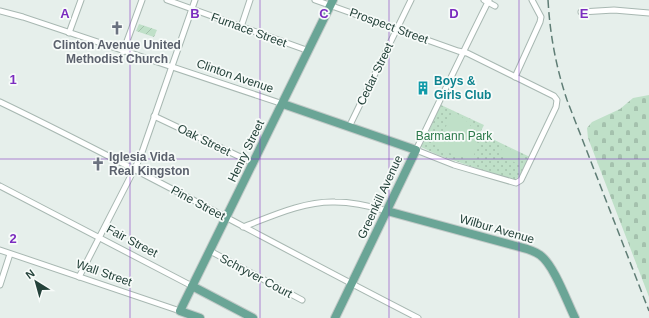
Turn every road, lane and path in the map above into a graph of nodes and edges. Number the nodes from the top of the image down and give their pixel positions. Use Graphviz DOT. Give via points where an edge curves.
graph roads {
  1 [pos="81,0"];
  2 [pos="142,0"];
  3 [pos="167,0"];
  4 [pos="195,0"];
  5 [pos="250,0"];
  6 [pos="315,0"];
  7 [pos="411,0"];
  8 [pos="532,0"];
  9 [pos="487,1"];
  10 [pos="332,3"];
  11 [pos="496,6"];
  12 [pos="192,9"];
  13 [pos="0,11"];
  14 [pos="581,12"];
  15 [pos="649,13"];
  16 [pos="240,27"];
  17 [pos="397,29"];
  18 [pos="69,33"];
  19 [pos="309,51"];
  20 [pos="123,52"];
  21 [pos="463,52"];
  22 [pos="172,67"];
  23 [pos="515,77"];
  24 [pos="0,102"];
  25 [pos="283,104"];
  26 [pos="154,116"];
  27 [pos="349,127"];
  28 [pos="416,150"];
  29 [pos="253,163"];
  30 [pos="135,169"];
  31 [pos="0,186"];
  32 [pos="387,211"];
  33 [pos="226,218"];
  34 [pos="243,227"];
  35 [pos="100,238"];
  36 [pos="0,250"];
  37 [pos="210,251"];
  38 [pos="10,254"];
  39 [pos="79,277"];
  40 [pos="352,283"];
  41 [pos="0,285"];
  42 [pos="192,286"];
  43 [pos="302,300"];
  44 [pos="180,311"];
  45 [pos="200,318"];
  46 [pos="253,318"];
  47 [pos="335,318"];
  48 [pos="418,318"];
  49 [pos="575,318"];
  1 -- 18 [label="street"];
  2 -- 20 [label="street"];
  3 -- 12 [label="street, Furnace Street"];
  4 -- 12 [label="street"];
  5 -- 16 [label="street"];
  6 -- 10 [label="street, Prospect Street"];
  7 -- 17 [label="street, Cedar Street"];
  8 -- 23 [label="street" via="541,17 540,22"];
  9 -- 11 [label="street"];
  9 -- 21 [label="street, Greenkill Avenue"];
  10 -- 17 [label="street, Prospect Street"];
  10 -- 19 [label="main road, Henry Street"];
  12 -- 16 [label="street, Furnace Street"];
  12 -- 22 [label="street"];
  13 -- 18 [label="street, Clinton Avenue"];
  14 -- 15 [label="street" via="614,10"];
  16 -- 19 [label="street, Furnace Street"];
  17 -- 21 [label="street, Prospect Street"];
  17 -- 27 [label="street, Cedar Street"];
  18 -- 20 [label="street, Clinton Avenue"];
  19 -- 25 [label="main road, Henry Street"];
  20 -- 22 [label="street, Clinton Avenue"];
  21 -- 23 [label="street, Prospect Street"];
  21 -- 28 [label="street, Greenkill Avenue"];
  22 -- 25 [label="street, Clinton Avenue"];
  22 -- 26 [label="street"];
  23 -- 28 [label="street, Prospect Street" via="554,96 556,100 552,116 518,183 454,165"];
  24 -- 30 [label="street, Pine Street"];
  25 -- 27 [label="main road, Clinton Avenue"];
  25 -- 29 [label="main road, Henry Street"];
  26 -- 29 [label="street, Oak Street"];
  26 -- 30 [label="street"];
  27 -- 28 [label="main road, Clinton Avenue"];
  28 -- 32 [label="main road, Greenkill Avenue"];
  29 -- 33 [label="main road, Henry Street"];
  30 -- 33 [label="street, Pine Street"];
  30 -- 35 [label="street"];
  31 -- 35 [label="street, Fair Street"];
  32 -- 34 [label="street" via="351,203 328,202 298,207"];
  32 -- 40 [label="main road, Greenkill Avenue"];
  32 -- 49 [label="main road, Wilbur Avenue" via="540,254 546,260"];
  33 -- 34 [label="street, Pine Street"];
  33 -- 37 [label="main road, Henry Street"];
  34 -- 40 [label="street, Pine Street"];
  35 -- 39 [label="street"];
  35 -- 42 [label="street, Fair Street"];
  36 -- 38 [label="street, Wall Street"];
  37 -- 42 [label="main road, Henry Street"];
  37 -- 43 [label="street, Schryver Court"];
  38 -- 39 [label="street, Wall Street"];
  38 -- 41 [label="street"];
  39 -- 44 [label="street, Wall Street"];
  40 -- 47 [label="main road, Greenkill Avenue"];
  40 -- 48 [label="street, Pine Street"];
  42 -- 44 [label="main road, Henry Street"];
  42 -- 46 [label="main road, Fair Street"];
  44 -- 45 [label="main road, Wall Street"];
}
